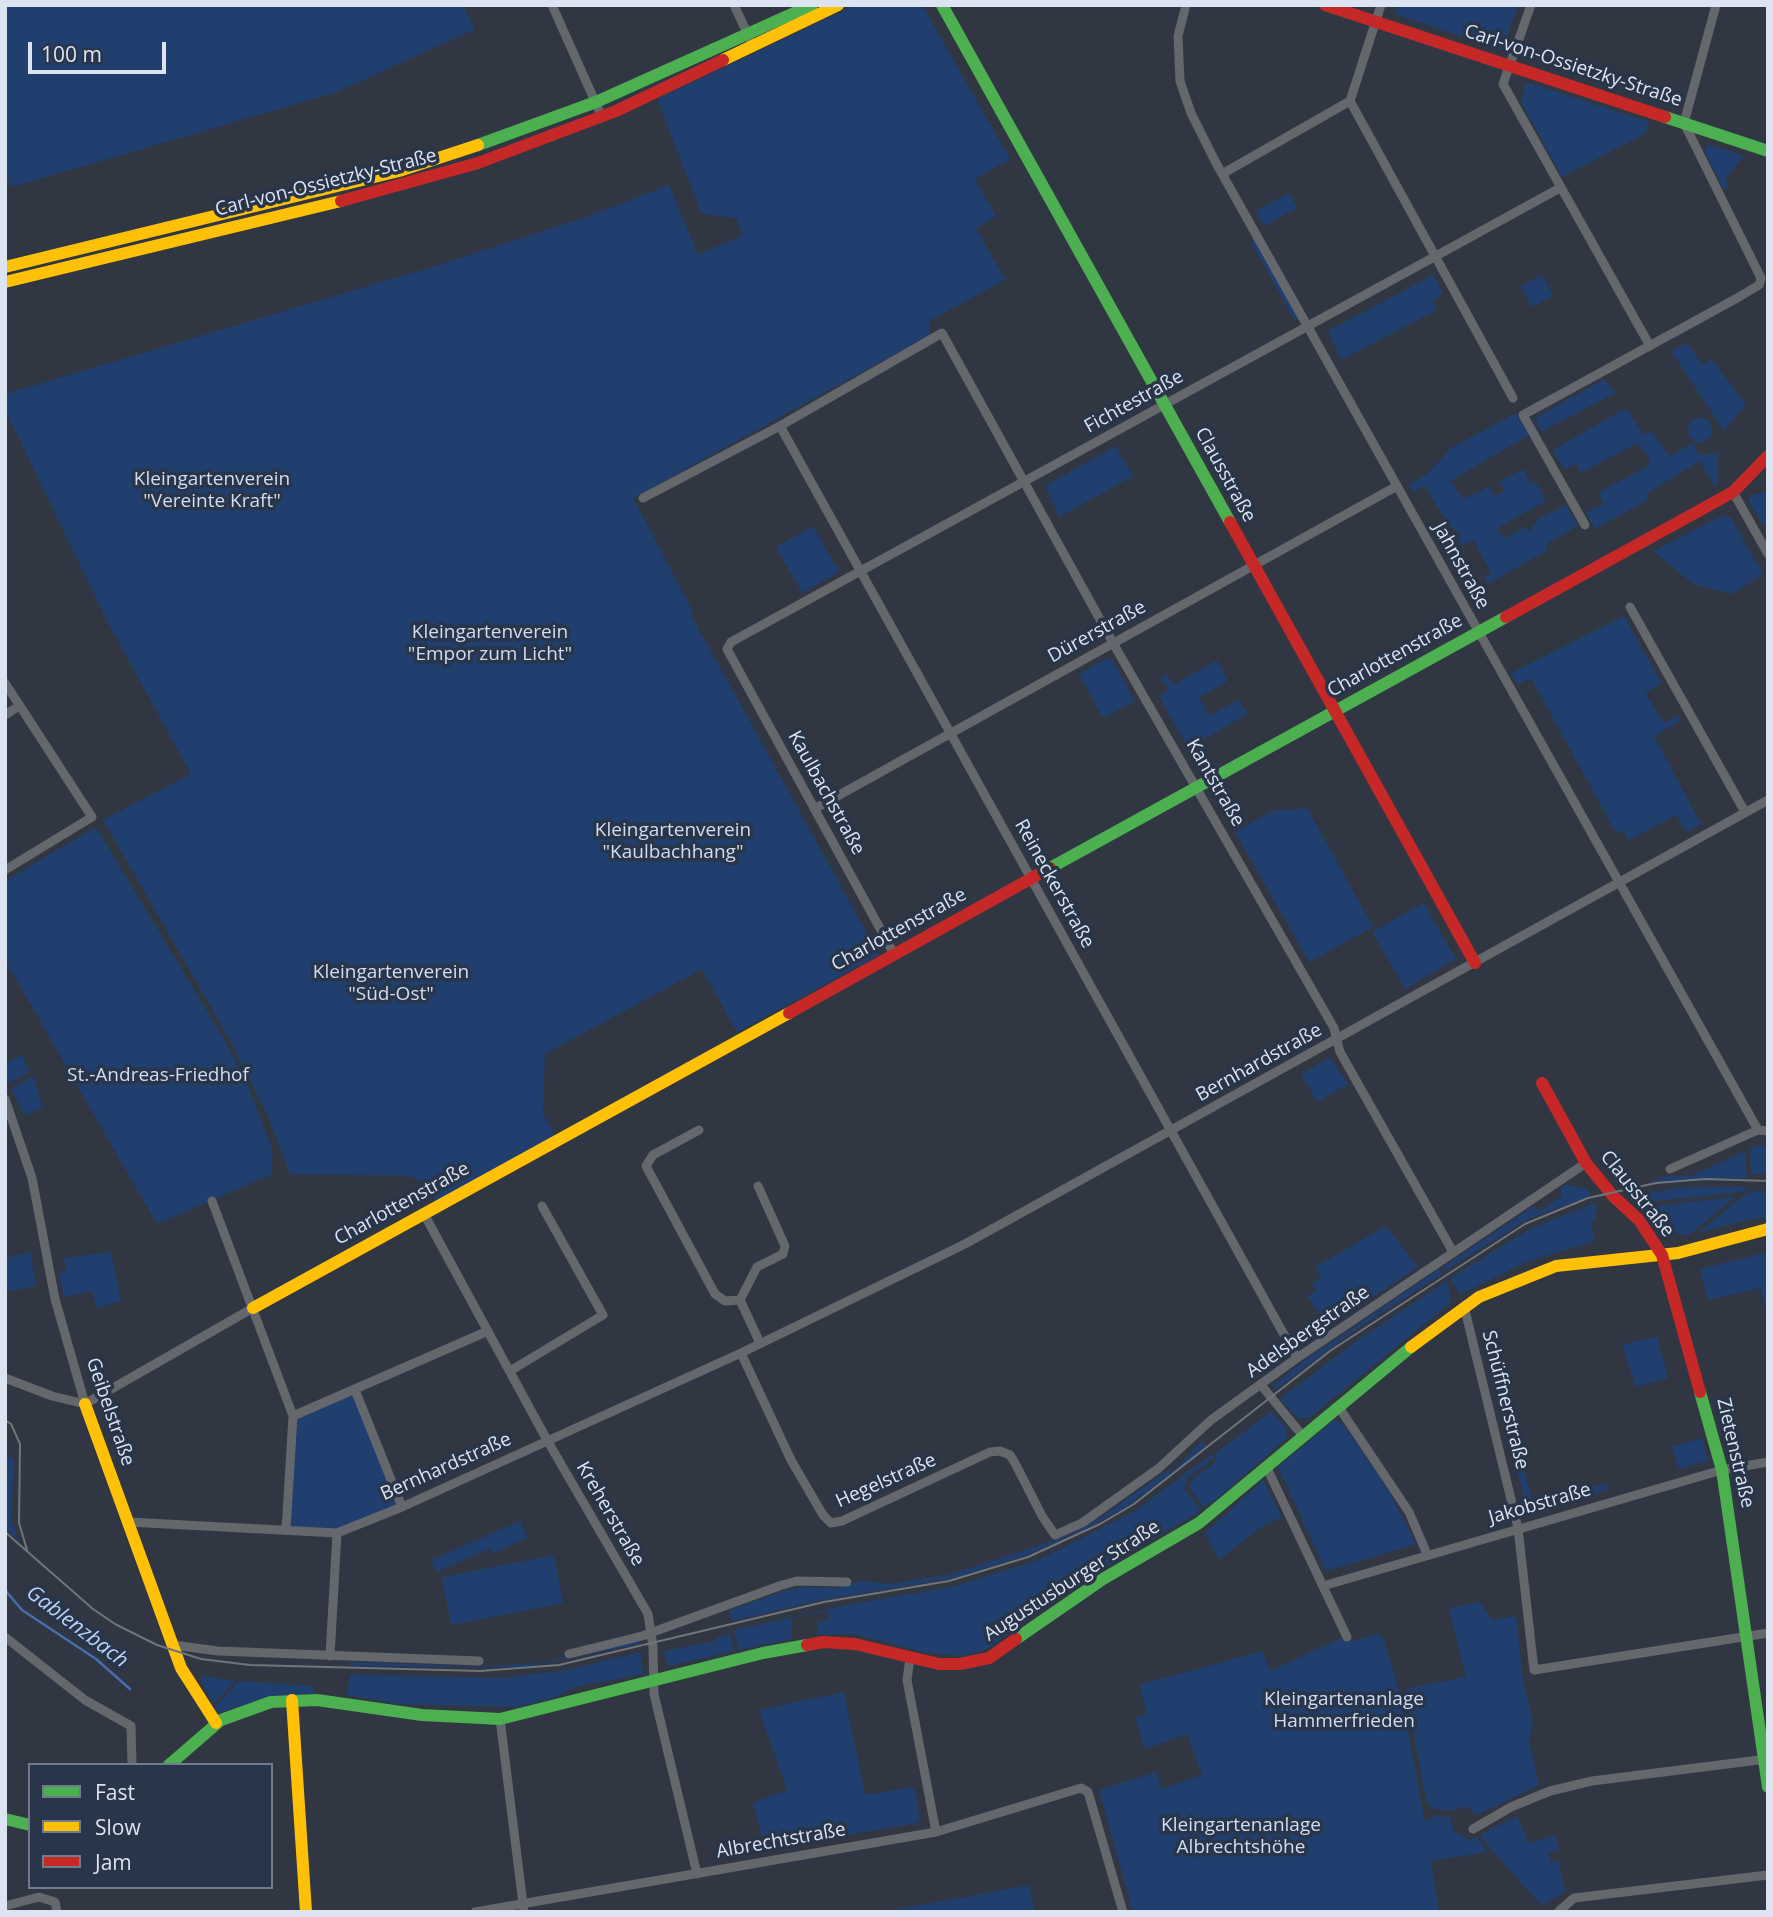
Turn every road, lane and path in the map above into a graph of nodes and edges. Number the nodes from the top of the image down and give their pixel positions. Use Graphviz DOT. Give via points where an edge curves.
graph roads {
  1 [pos="552,5"];
  2 [pos="734,5"];
  3 [pos="812,5"];
  4 [pos="838,5"];
  5 [pos="942,5"];
  6 [pos="1186,5"];
  7 [pos="1325,5"];
  8 [pos="1381,5"];
  9 [pos="1531,5"];
  10 [pos="1716,5"];
  11 [pos="1375,22"];
  12 [pos="751,41"];
  13 [pos="1508,65"];
  14 [pos="1350,101"];
  15 [pos="596,102"];
  16 [pos="602,117"];
  17 [pos="1684,124"];
  18 [pos="463,151"];
  19 [pos="1768,151"];
  20 [pos="468,166"];
  21 [pos="1222,174"];
  22 [pos="1560,188"];
  23 [pos="188,222"];
  24 [pos="192,237"];
  25 [pos="1435,257"];
  26 [pos="5,267"];
  27 [pos="5,282"];
  28 [pos="1763,286"];
  29 [pos="1307,326"];
  30 [pos="1650,346"];
  31 [pos="1513,398"];
  32 [pos="1164,405"];
  33 [pos="780,426"];
  34 [pos="1768,456"];
  35 [pos="1024,481"];
  36 [pos="1396,486"];
  37 [pos="1732,492"];
  38 [pos="643,498"];
  39 [pos="1585,525"];
  40 [pos="1768,554"];
  41 [pos="1254,566"];
  42 [pos="860,571"];
  43 [pos="1630,607"];
  44 [pos="1478,632"];
  45 [pos="1113,643"];
  46 [pos="727,649"];
  47 [pos="5,683"];
  48 [pos="19,706"];
  49 [pos="1335,711"];
  50 [pos="5,715"];
  51 [pos="950,733"];
  52 [pos="1197,787"];
  53 [pos="1768,800"];
  54 [pos="814,808"];
  55 [pos="1745,812"];
  56 [pos="5,870"];
  57 [pos="1031,879"];
  58 [pos="1619,882"];
  59 [pos="894,954"];
  60 [pos="1475,963"];
  61 [pos="1337,1040"];
  62 [pos="1542,1083"];
  63 [pos="5,1099"];
  64 [pos="699,1130"];
  65 [pos="1763,1130"];
  66 [pos="1171,1132"];
  67 [pos="1581,1167"];
  68 [pos="1670,1170"];
  69 [pos="758,1186"];
  70 [pos="212,1201"];
  71 [pos="542,1206"];
  72 [pos="424,1214"];
  73 [pos="1768,1229"];
  74 [pos="1453,1252"];
  75 [pos="1662,1255"];
  76 [pos="740,1300"];
  77 [pos="1464,1306"];
  78 [pos="253,1308"];
  79 [pos="488,1331"];
  80 [pos="760,1343"];
  81 [pos="741,1353"];
  82 [pos="1297,1358"];
  83 [pos="510,1371"];
  84 [pos="5,1378"];
  85 [pos="1261,1385"];
  86 [pos="355,1390"];
  87 [pos="85,1404"];
  88 [pos="1338,1406"];
  89 [pos="293,1416"];
  90 [pos="1302,1435"];
  91 [pos="547,1440"];
  92 [pos="1768,1462"];
  93 [pos="1266,1466"];
  94 [pos="1722,1470"];
  95 [pos="402,1507"];
  96 [pos="128,1522"];
  97 [pos="1518,1528"];
  98 [pos="286,1529"];
  99 [pos="337,1533"];
  100 [pos="1055,1535"];
  101 [pos="1427,1554"];
  102 [pos="847,1582"];
  103 [pos="1323,1586"];
  104 [pos="652,1632"];
  105 [pos="1768,1633"];
  106 [pos="5,1637"];
  107 [pos="1347,1637"];
  108 [pos="1747,1637"];
  109 [pos="173,1645"];
  110 [pos="569,1654"];
  111 [pos="330,1656"];
  112 [pos="910,1658"];
  113 [pos="479,1661"];
  114 [pos="653,1681"];
  115 [pos="292,1700"];
  116 [pos="500,1719"];
  117 [pos="216,1723"];
  118 [pos="1766,1759"];
  119 [pos="132,1763"];
  120 [pos="171,1763"];
  121 [pos="1768,1787"];
  122 [pos="5,1819"];
  123 [pos="28,1825"];
  124 [pos="1473,1829"];
  125 [pos="936,1832"];
  126 [pos="697,1874"];
  127 [pos="1768,1875"];
  128 [pos="5,1906"];
  129 [pos="523,1908"];
  130 [pos="57,1912"];
  131 [pos="306,1912"];
  132 [pos="475,1912"];
  133 [pos="1123,1912"];
  134 [pos="1558,1912"];
  1 -- 15 [label="street"];
  2 -- 12 [label="street"];
  3 -- 12 [label="street, Carl-von-Ossietzky-Straße"];
  4 -- 12 [label="street, Carl-von-Ossietzky-Straße"];
  5 -- 32 [label="street, Clausstraße"];
  6 -- 21 [label="street, Jahnstraße" via="1178,36 1180,81"];
  7 -- 11 [label="street, Carl-von-Ossietzky-Straße"];
  8 -- 11 [label="street"];
  9 -- 13 [label="street"];
  10 -- 17 [label="street"];
  11 -- 13 [label="street, Carl-von-Ossietzky-Straße"];
  11 -- 14 [label="street"];
  12 -- 15 [label="street, Carl-von-Ossietzky-Straße"];
  12 -- 16 [label="street, Carl-von-Ossietzky-Straße"];
  13 -- 17 [label="street, Carl-von-Ossietzky-Straße"];
  13 -- 22 [label="street" via="1503,76 1506,92"];
  14 -- 21 [label="street"];
  14 -- 25 [label="street"];
  15 -- 16 [label="street"];
  15 -- 18 [label="street, Carl-von-Ossietzky-Straße"];
  16 -- 20 [label="street, Carl-von-Ossietzky-Straße"];
  17 -- 19 [label="street, Carl-von-Ossietzky-Straße"];
  17 -- 28 [label="street"];
  18 -- 20 [label="street, Carl-von-Ossietzky-Straße"];
  18 -- 23 [label="street, Carl-von-Ossietzky-Straße"];
  20 -- 24 [label="street, Carl-von-Ossietzky-Straße"];
  21 -- 29 [label="street, Jahnstraße"];
  22 -- 25 [label="street, Fichtestraße"];
  22 -- 30 [label="street"];
  23 -- 24 [label="street"];
  23 -- 26 [label="street, Carl-von-Ossietzky-Straße"];
  24 -- 27 [label="street, Carl-von-Ossietzky-Straße"];
  25 -- 29 [label="street, Fichtestraße"];
  25 -- 31 [label="street"];
  28 -- 30 [label="street"];
  29 -- 32 [label="street, Fichtestraße"];
  29 -- 36 [label="street, Jahnstraße"];
  30 -- 39 [label="street" via="1523,415"];
  32 -- 35 [label="street, Fichtestraße"];
  32 -- 41 [label="street, Clausstraße"];
  33 -- 35 [label="street, Kantstraße" via="942,333"];
  33 -- 38 [label="street"];
  33 -- 42 [label="street, Reineckerstraße"];
  34 -- 37 [label="street, Charlottenstraße"];
  35 -- 42 [label="street, Fichtestraße"];
  35 -- 45 [label="street, Kantstraße"];
  36 -- 41 [label="street, Dürerstraße"];
  36 -- 44 [label="street, Jahnstraße"];
  37 -- 40 [label="street"];
  37 -- 44 [label="street, Charlottenstraße"];
  41 -- 45 [label="street, Dürerstraße"];
  41 -- 49 [label="street, Clausstraße"];
  42 -- 46 [label="street, Fichtestraße" via="731,642"];
  42 -- 51 [label="street, Reineckerstraße"];
  43 -- 55 [label="street"];
  44 -- 49 [label="street, Charlottenstraße"];
  44 -- 58 [label="street, Jahnstraße"];
  45 -- 51 [label="street, Dürerstraße"];
  45 -- 52 [label="street, Kantstraße"];
  46 -- 54 [label="street, Kaulbachstraße"];
  47 -- 48 [label="street"];
  48 -- 50 [label="street"];
  48 -- 56 [label="street" via="92,817"];
  49 -- 52 [label="street, Charlottenstraße"];
  49 -- 60 [label="street, Clausstraße"];
  51 -- 54 [label="street, Dürerstraße"];
  51 -- 57 [label="street, Reineckerstraße"];
  52 -- 57 [label="street, Charlottenstraße"];
  52 -- 61 [label="street, Kantstraße"];
  53 -- 55 [label="street, Bernhardstraße"];
  54 -- 59 [label="street, Kaulbachstraße"];
  55 -- 58 [label="street, Bernhardstraße"];
  57 -- 59 [label="street, Charlottenstraße"];
  57 -- 66 [label="street, Reineckerstraße"];
  58 -- 60 [label="street, Bernhardstraße"];
  58 -- 65 [label="street, Jahnstraße"];
  59 -- 72 [label="street, Charlottenstraße"];
  60 -- 61 [label="street, Bernhardstraße"];
  61 -- 66 [label="street, Bernhardstraße"];
  61 -- 74 [label="street, Kantstraße"];
  62 -- 67 [label="street, Clausstraße"];
  63 -- 87 [label="street, Geibelstraße" via="32,1178 55,1299"];
  64 -- 76 [label="street" via="653,1155 646,1166 715,1294 725,1301"];
  65 -- 68 [label="street"];
  66 -- 80 [label="street, Bernhardstraße" via="965,1244"];
  66 -- 82 [label="street, Reineckerstraße"];
  67 -- 74 [label="street, Adelsbergstraße"];
  67 -- 75 [label="street, Clausstraße" via="1639,1220"];
  69 -- 76 [label="street" via="785,1246 783,1254 757,1267"];
  70 -- 78 [label="street"];
  71 -- 83 [label="street" via="603,1315"];
  72 -- 78 [label="street, Charlottenstraße"];
  72 -- 79 [label="street, Kreherstraße"];
  73 -- 75 [label="street, Augustusburger Straße"];
  74 -- 82 [label="street, Adelsbergstraße"];
  75 -- 77 [label="street, Augustusburger Straße" via="1556,1266 1500,1286"];
  75 -- 94 [label="street, Zietenstraße"];
  76 -- 80 [label="street"];
  77 -- 88 [label="street, Augustusburger Straße"];
  77 -- 97 [label="street, Schüffnerstraße"];
  78 -- 87 [label="street, Charlottenstraße"];
  78 -- 89 [label="street"];
  79 -- 83 [label="street, Kreherstraße"];
  79 -- 86 [label="street"];
  80 -- 81 [label="street, Bernhardstraße"];
  81 -- 91 [label="street, Bernhardstraße"];
  81 -- 100 [label="street, Hegelstraße" via="791,1460 831,1523 1000,1451 1010,1455"];
  82 -- 85 [label="street, Adelsbergstraße"];
  83 -- 91 [label="street, Kreherstraße"];
  84 -- 87 [label="street"];
  85 -- 90 [label="street"];
  85 -- 100 [label="street, Adelsbergstraße" via="1211,1420 1159,1468 1082,1523"];
  86 -- 89 [label="street"];
  86 -- 95 [label="street"];
  87 -- 96 [label="street, Geibelstraße"];
  88 -- 90 [label="street, Augustusburger Straße"];
  88 -- 101 [label="street" via="1409,1512"];
  89 -- 98 [label="street"];
  90 -- 93 [label="street, Augustusburger Straße"];
  91 -- 95 [label="street, Bernhardstraße"];
  91 -- 104 [label="street, Kreherstraße" via="648,1614"];
  92 -- 94 [label="street, Jakobstraße"];
  93 -- 103 [label="street"];
  93 -- 112 [label="street, Augustusburger Straße" via="1199,1523 1103,1579 997,1654 960,1664"];
  94 -- 97 [label="street, Jakobstraße"];
  94 -- 108 [label="street, Zietenstraße"];
  95 -- 99 [label="street, Bernhardstraße"];
  96 -- 98 [label="street, Bernhardstraße"];
  96 -- 109 [label="street, Geibelstraße"];
  97 -- 101 [label="street, Jakobstraße"];
  97 -- 108 [label="street, Schüffnerstraße" via="1534,1670"];
  98 -- 99 [label="street, Bernhardstraße"];
  99 -- 111 [label="street"];
  101 -- 103 [label="street, Jakobstraße"];
  102 -- 104 [label="street" via="797,1581"];
  103 -- 107 [label="street"];
  104 -- 110 [label="street"];
  104 -- 114 [label="street, Kreherstraße"];
  105 -- 108 [label="street"];
  106 -- 119 [label="street" via="85,1700 131,1726"];
  108 -- 118 [label="street, Zietenstraße"];
  109 -- 111 [label="street"];
  109 -- 117 [label="street, Geibelstraße" via="188,1682"];
  111 -- 113 [label="street"];
  112 -- 114 [label="street, Augustusburger Straße" via="855,1644 823,1642"];
  112 -- 125 [label="street" via="907,1680"];
  114 -- 116 [label="street, Augustusburger Straße"];
  114 -- 126 [label="street, Kreherstraße"];
  115 -- 116 [label="street, Augustusburger Straße"];
  115 -- 117 [label="street, Augustusburger Straße" via="253,1706"];
  115 -- 131 [label="street"];
  116 -- 129 [label="street"];
  117 -- 120 [label="street, Augustusburger Straße"];
  118 -- 121 [label="street, Zietenstraße"];
  118 -- 124 [label="street" via="1648,1772 1550,1791"];
  122 -- 123 [label="street"];
  125 -- 126 [label="street, Albrechtstraße"];
  125 -- 133 [label="street, Albrechtstraße" via="1082,1788 1088,1792"];
  126 -- 129 [label="street, Albrechtstraße"];
  127 -- 134 [label="street" via="1574,1898"];
  128 -- 130 [label="street" via="39,1897 55,1902"];
  129 -- 132 [label="street, Albrechtstraße"];
}
